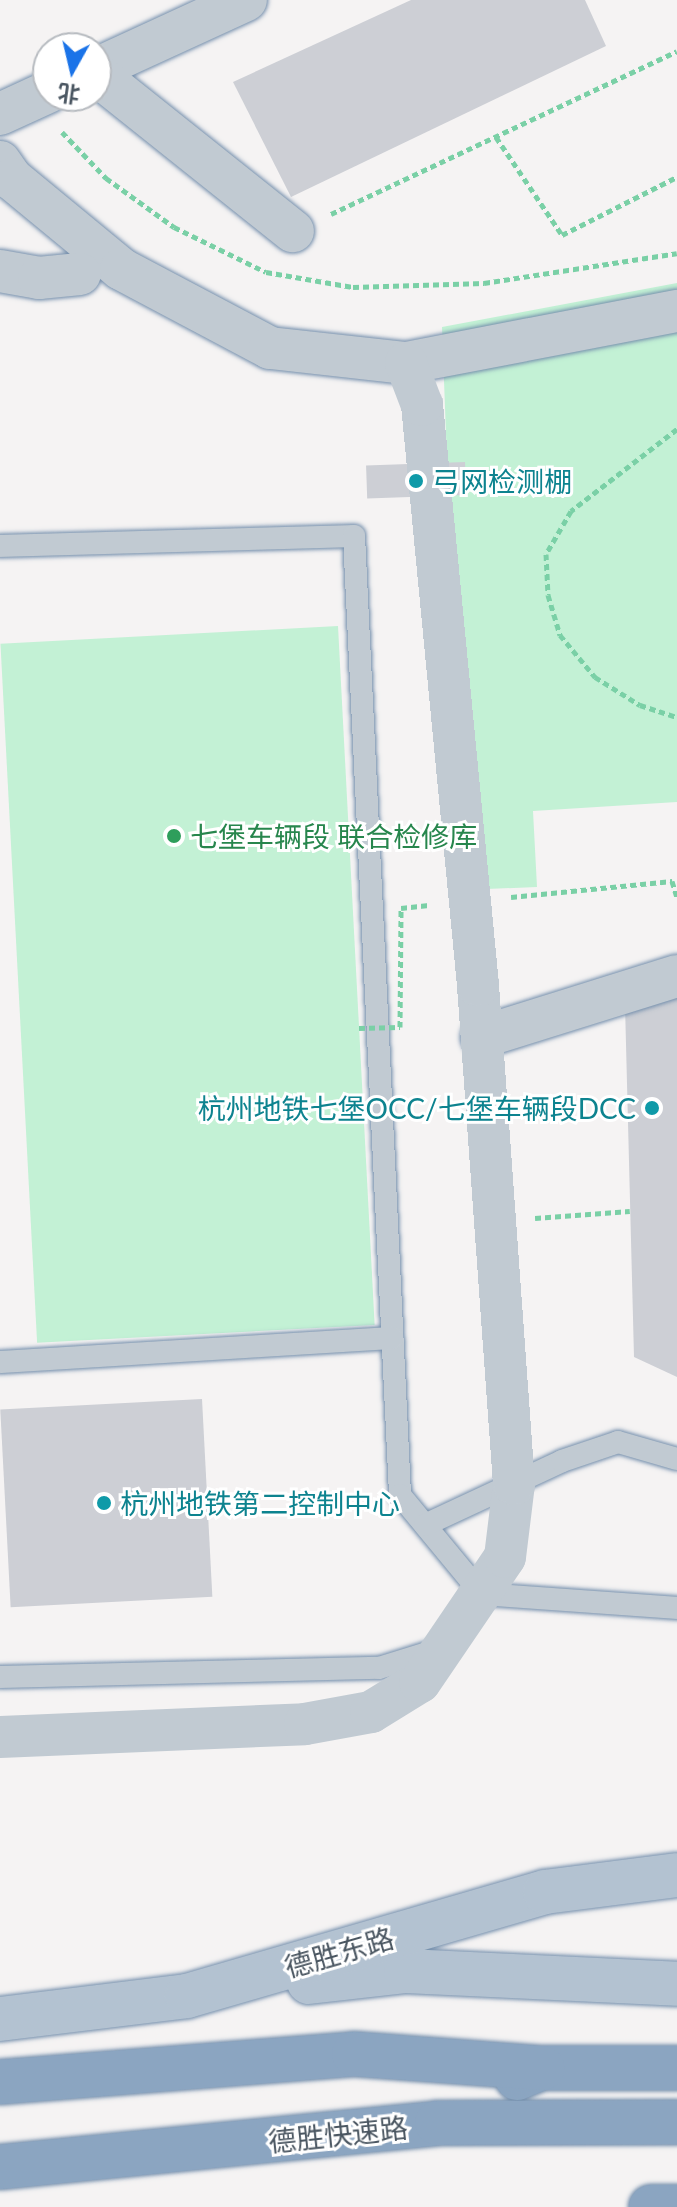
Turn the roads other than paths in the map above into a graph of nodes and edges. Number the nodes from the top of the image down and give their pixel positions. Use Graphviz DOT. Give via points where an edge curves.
graph roads {
  1 [pos="246,0"];
  2 [pos="112,64"];
  3 [pos="112,85"];
  4 [pos="32,99"];
  5 [pos="0,114"];
  6 [pos="0,162"];
  7 [pos="293,231"];
  8 [pos="0,271"];
  9 [pos="80,274"];
  10 [pos="677,311"];
  11 [pos="406,363"];
  12 [pos="0,546"];
  13 [pos="677,976"];
  14 [pos="482,1037"];
  15 [pos="392,1338"];
  16 [pos="0,1362"];
  17 [pos="677,1459"];
  18 [pos="425,1525"];
  19 [pos="482,1594"];
  20 [pos="677,1608"];
  21 [pos="0,1677"];
  22 [pos="0,1737"];
  23 [pos="677,1875"];
  24 [pos="677,1984"];
  25 [pos="187,1996"];
  26 [pos="0,2019"];
  27 [pos="542,2068"];
  28 [pos="677,2068"];
  29 [pos="0,2082"];
  30 [pos="677,2122"];
  31 [pos="382,2131"];
  32 [pos="0,2167"];
  33 [pos="651,2207"];
  34 [pos="677,2207"];
  1 -- 2 [label="street"];
  3 -- 7 [label="street"];
  4 -- 5 [label="street"];
  6 -- 11 [label="street" via="12,179 121,269 270,348"];
  8 -- 9 [label="street" via="39,278"];
  10 -- 11 [label="street"];
  11 -- 14 [label="street, bridge" via="422,405"];
  12 -- 15 [label="lane" via="354,536"];
  13 -- 14 [label="street"];
  14 -- 22 [label="street, bridge" via="514,1484 505,1557 420,1682 371,1712 305,1724"];
  15 -- 16 [label="lane"];
  15 -- 18 [label="lane" via="400,1495"];
  17 -- 18 [label="lane" via="618,1442 562,1461"];
  18 -- 19 [label="lane"];
  19 -- 20 [label="lane"];
  19 -- 21 [label="lane" via="463,1642 379,1668"];
  23 -- 25 [label="main road, 德胜东路" via="545,1892"];
  24 -- 25 [label="main road" via="406,1971"];
  25 -- 26 [label="main road, 德胜东路"];
  27 -- 28 [label="highway"];
  27 -- 29 [label="highway" via="354,2054"];
  27 -- 31 [label="highway"];
  30 -- 31 [label="highway, 德胜快速路" via="437,2123"];
  31 -- 32 [label="highway, 德胜快速路"];
  33 -- 34 [label="highway"];
}
